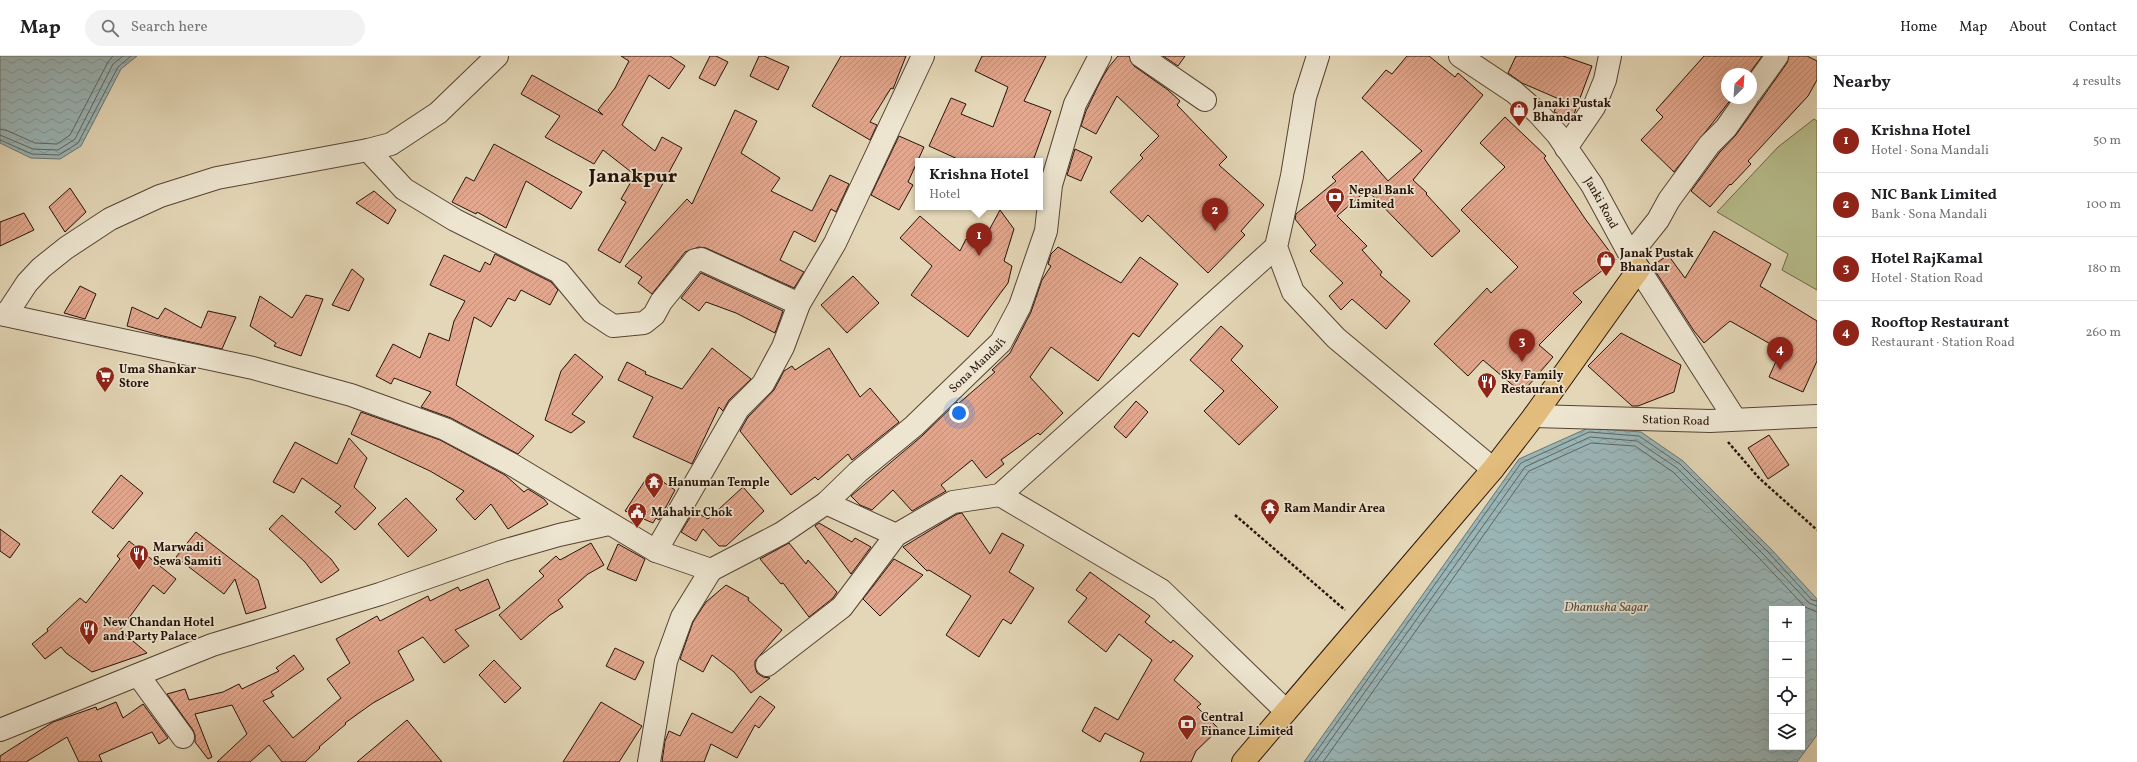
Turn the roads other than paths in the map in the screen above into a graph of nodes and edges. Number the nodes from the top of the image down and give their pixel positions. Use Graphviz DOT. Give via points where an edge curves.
graph roads {
  1 [pos="497,56"];
  2 [pos="923,56"];
  3 [pos="1100,56"];
  4 [pos="1141,56"];
  5 [pos="1318,56"];
  6 [pos="1460,56"];
  7 [pos="1610,56"];
  8 [pos="1777,56"];
  9 [pos="1757,84"];
  10 [pos="1205,100"];
  11 [pos="1743,104"];
  12 [pos="1566,148"];
  13 [pos="368,150"];
  14 [pos="1276,246"];
  15 [pos="1634,262"];
  16 [pos="799,304"];
  17 [pos="3,315"];
  18 [pos="1534,416"];
  19 [pos="1817,416"];
  20 [pos="1735,419"];
  21 [pos="1493,470"];
  22 [pos="1000,495"];
  23 [pos="826,503"];
  24 [pos="609,524"];
  25 [pos="896,535"];
  26 [pos="656,551"];
  27 [pos="711,570"];
  28 [pos="767,665"];
  29 [pos="138,675"];
  30 [pos="1286,710"];
  31 [pos="0,730"];
  32 [pos="183,737"];
  33 [pos="649,762"];
  34 [pos="1243,762"];
  1 -- 13 [label="street" via="438,114 391,144"];
  2 -- 16 [label="street" via="835,243"];
  3 -- 23 [label="street, Sona Mandali" via="1075,104 1051,185 1046,231 1020,306 1000,342 914,426 858,472"];
  4 -- 10 [label="street"];
  5 -- 14 [label="street" via="1305,97 1292,176"];
  6 -- 12 [label="street, Janki Road" via="1514,92 1538,113"];
  7 -- 12 [label="street" via="1605,80 1594,107"];
  8 -- 9 [label="street"];
  11 -- 15 [label="street" via="1669,200"];
  12 -- 15 [label="street, Janki Road" via="1592,185"];
  13 -- 16 [label="street" via="404,189 455,220 559,272 592,312 613,326 644,323 654,315 695,260 701,259"];
  13 -- 17 [label="street" via="218,178 160,196 110,219 66,248 41,268"];
  14 -- 21 [label="street" via="1293,292 1336,338"];
  14 -- 22 [label="street"];
  15 -- 18 [label="main road"];
  15 -- 20 [label="street, Janki Road"];
  16 -- 26 [label="street" via="783,347 763,384 738,410"];
  17 -- 24 [label="street" via="253,368 351,395 445,429 511,464"];
  18 -- 20 [label="street, Station Road" via="1710,421"];
  18 -- 21 [label="main road"];
  19 -- 20 [label="street, Station Road"];
  21 -- 30 [label="main road"];
  22 -- 25 [label="street" via="953,502"];
  22 -- 30 [label="street" via="1161,590"];
  23 -- 25 [label="street"];
  23 -- 27 [label="street, Sona Mandali" via="782,533"];
  24 -- 26 [label="street"];
  24 -- 29 [label="street" via="503,551 380,594 212,645"];
  25 -- 28 [label="street" via="842,607"];
  26 -- 27 [label="street"];
  27 -- 33 [label="street" via="682,617 669,653"];
  29 -- 31 [label="street"];
  29 -- 32 [label="street"];
  30 -- 34 [label="main road"];
}
